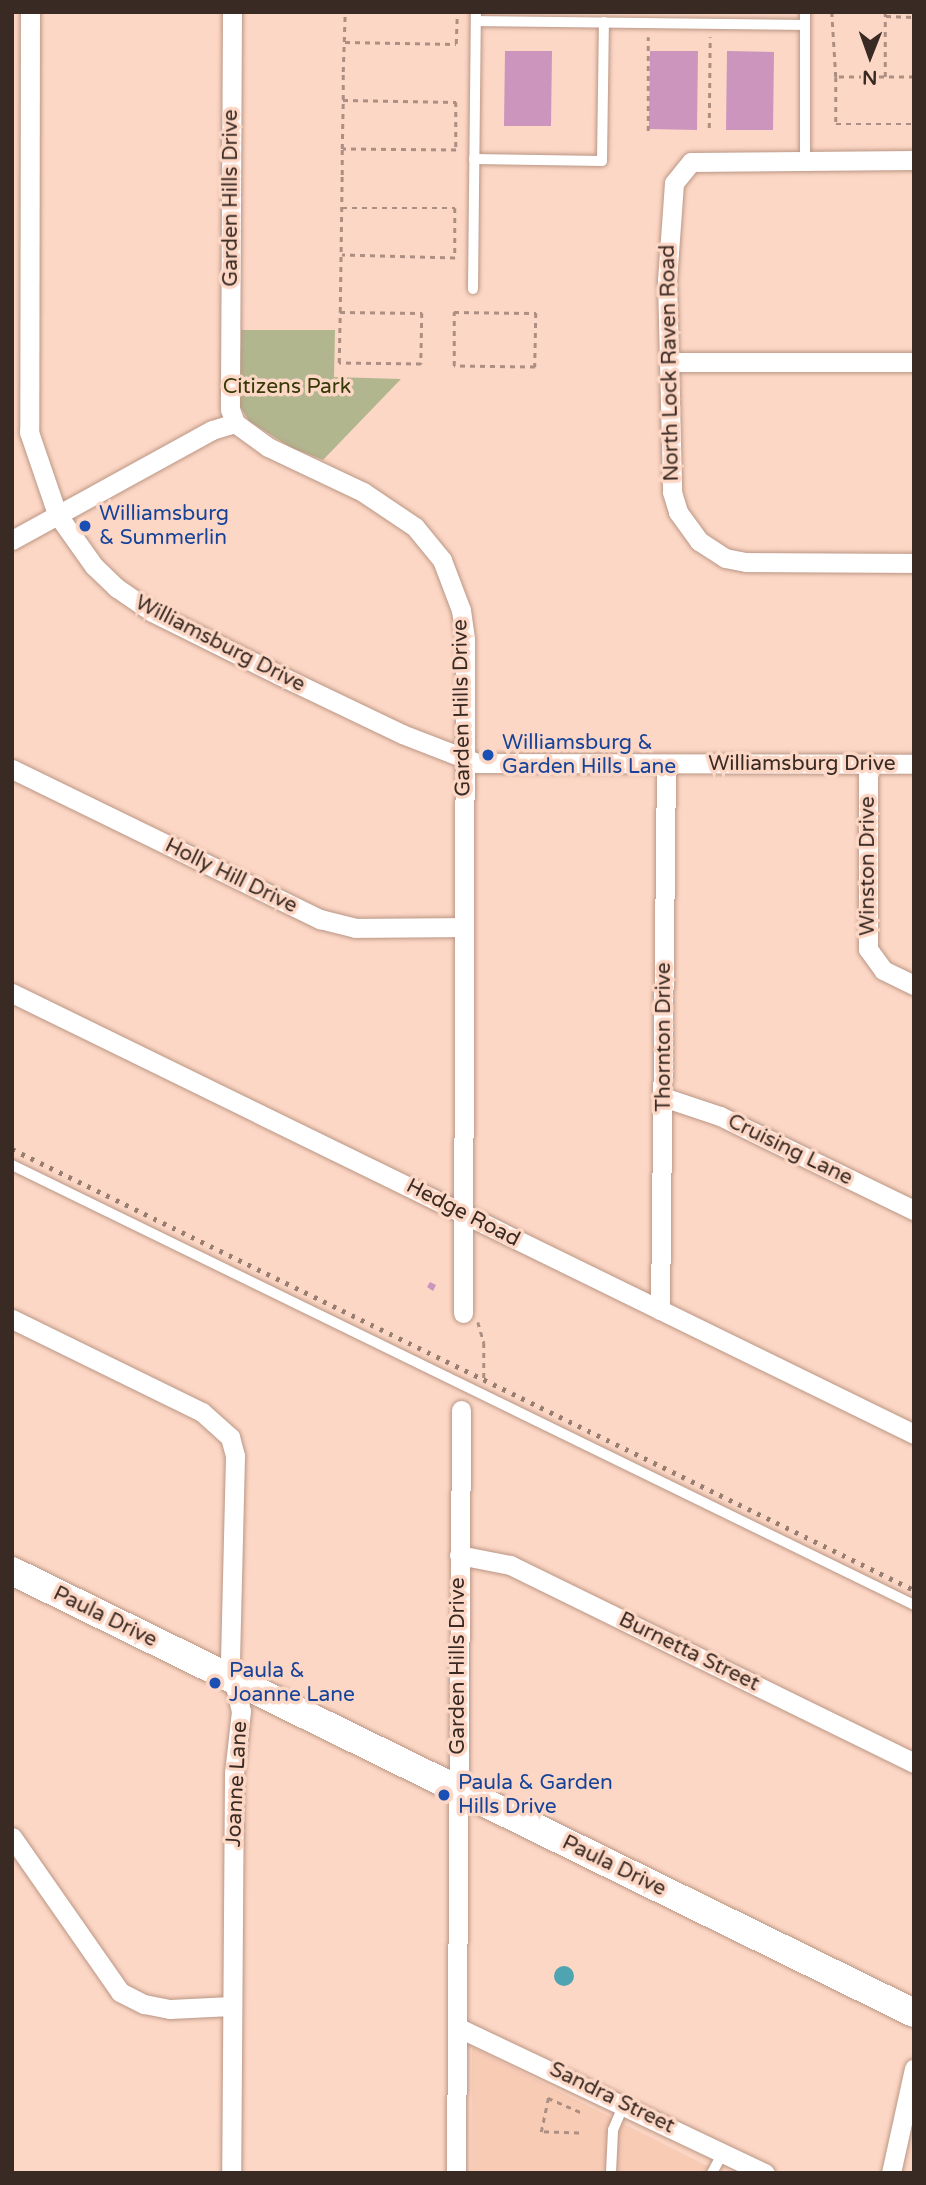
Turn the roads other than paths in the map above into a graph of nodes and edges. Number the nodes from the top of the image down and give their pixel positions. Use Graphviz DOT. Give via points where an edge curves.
graph roads {
  1 [pos="30,12"];
  2 [pos="232,12"];
  3 [pos="805,12"];
  4 [pos="476,16"];
  5 [pos="604,22"];
  6 [pos="805,25"];
  7 [pos="474,159"];
  8 [pos="805,160"];
  9 [pos="914,160"];
  10 [pos="473,289"];
  11 [pos="671,362"];
  12 [pos="914,362"];
  13 [pos="235,423"];
  14 [pos="57,514"];
  15 [pos="12,540"];
  16 [pos="914,563"];
  17 [pos="464,759"];
  18 [pos="666,764"];
  19 [pos="868,764"];
  20 [pos="914,764"];
  21 [pos="12,769"];
  22 [pos="463,927"];
  23 [pos="914,985"];
  24 [pos="12,993"];
  25 [pos="663,1097"];
  26 [pos="12,1165"];
  27 [pos="914,1210"];
  28 [pos="464,1213"];
  29 [pos="463,1310"];
  30 [pos="660,1310"];
  31 [pos="12,1319"];
  32 [pos="461,1410"];
  33 [pos="914,1434"];
  34 [pos="459,1555"];
  35 [pos="12,1571"];
  36 [pos="914,1605"];
  37 [pos="233,1679"];
  38 [pos="914,1763"];
  39 [pos="458,1789"];
  40 [pos="12,1837"];
  41 [pos="231,2007"];
  42 [pos="914,2013"];
  43 [pos="457,2026"];
  44 [pos="914,2068"];
  45 [pos="625,2104"];
  46 [pos="723,2152"];
  47 [pos="231,2173"];
  48 [pos="456,2173"];
  49 [pos="611,2173"];
  50 [pos="712,2173"];
  51 [pos="765,2173"];
  52 [pos="891,2173"];
  1 -- 14 [label="street, Williamsburg Drive" via="26,393 35,460"];
  2 -- 13 [label="street, Garden Hills Drive" via="230,409"];
  3 -- 6 [label="lane"];
  4 -- 5 [label="lane"];
  4 -- 7 [label="lane"];
  5 -- 6 [label="lane"];
  5 -- 7 [label="lane" via="602,161"];
  6 -- 8 [label="lane"];
  7 -- 10 [label="lane"];
  8 -- 9 [label="street"];
  8 -- 11 [label="street, North Lock Raven Road" via="699,160 682,169 674,183 667,239"];
  11 -- 12 [label="street"];
  11 -- 16 [label="street, North Lock Raven Road" via="672,492 686,525 707,548 746,562"];
  13 -- 14 [label="street" via="212,430"];
  13 -- 17 [label="street, Garden Hills Drive" via="268,447 397,512 442,560 454,585 463,630"];
  14 -- 15 [label="street"];
  14 -- 17 [label="street, Williamsburg Drive" via="94,566 152,612 389,728"];
  17 -- 18 [label="street, Williamsburg Drive" via="494,765"];
  17 -- 22 [label="street, Garden Hills Drive"];
  18 -- 19 [label="street, Williamsburg Drive"];
  18 -- 25 [label="street, Thornton Drive"];
  19 -- 20 [label="street, Williamsburg Drive"];
  19 -- 23 [label="street, Winston Drive" via="868,948 883,970"];
  21 -- 22 [label="street, Holly Hill Drive" via="320,919 355,928"];
  22 -- 28 [label="street, Garden Hills Drive"];
  24 -- 28 [label="street, Hedge Road"];
  25 -- 27 [label="street, Cruising Lane" via="720,1116"];
  25 -- 30 [label="street, Thornton Drive"];
  26 -- 36 [label="lane"];
  28 -- 29 [label="street, Garden Hills Drive"];
  28 -- 30 [label="street, Hedge Road"];
  30 -- 33 [label="street, Hedge Road"];
  31 -- 37 [label="street, Joanne Lane" via="202,1412 230,1437 237,1474"];
  32 -- 34 [label="street, Garden Hills Drive"];
  34 -- 38 [label="street, Burnetta Street" via="510,1564"];
  34 -- 39 [label="street, Garden Hills Drive"];
  35 -- 37 [label="street, Paula Drive"];
  37 -- 39 [label="street, Paula Drive"];
  37 -- 41 [label="street, Joanne Lane" via="241,1711 234,1773"];
  39 -- 42 [label="street, Paula Drive"];
  39 -- 43 [label="street, Garden Hills Drive"];
  40 -- 41 [label="street" via="120,1992 144,2004 170,2008"];
  41 -- 47 [label="street, Joanne Lane"];
  43 -- 45 [label="street, Sandra Street"];
  43 -- 48 [label="street, Garden Hills Drive"];
  44 -- 52 [label="street"];
  45 -- 46 [label="street, Sandra Street"];
  45 -- 49 [label="lane" via="613,2130"];
  46 -- 50 [label="lane"];
  46 -- 51 [label="street, Sandra Street"];
}
